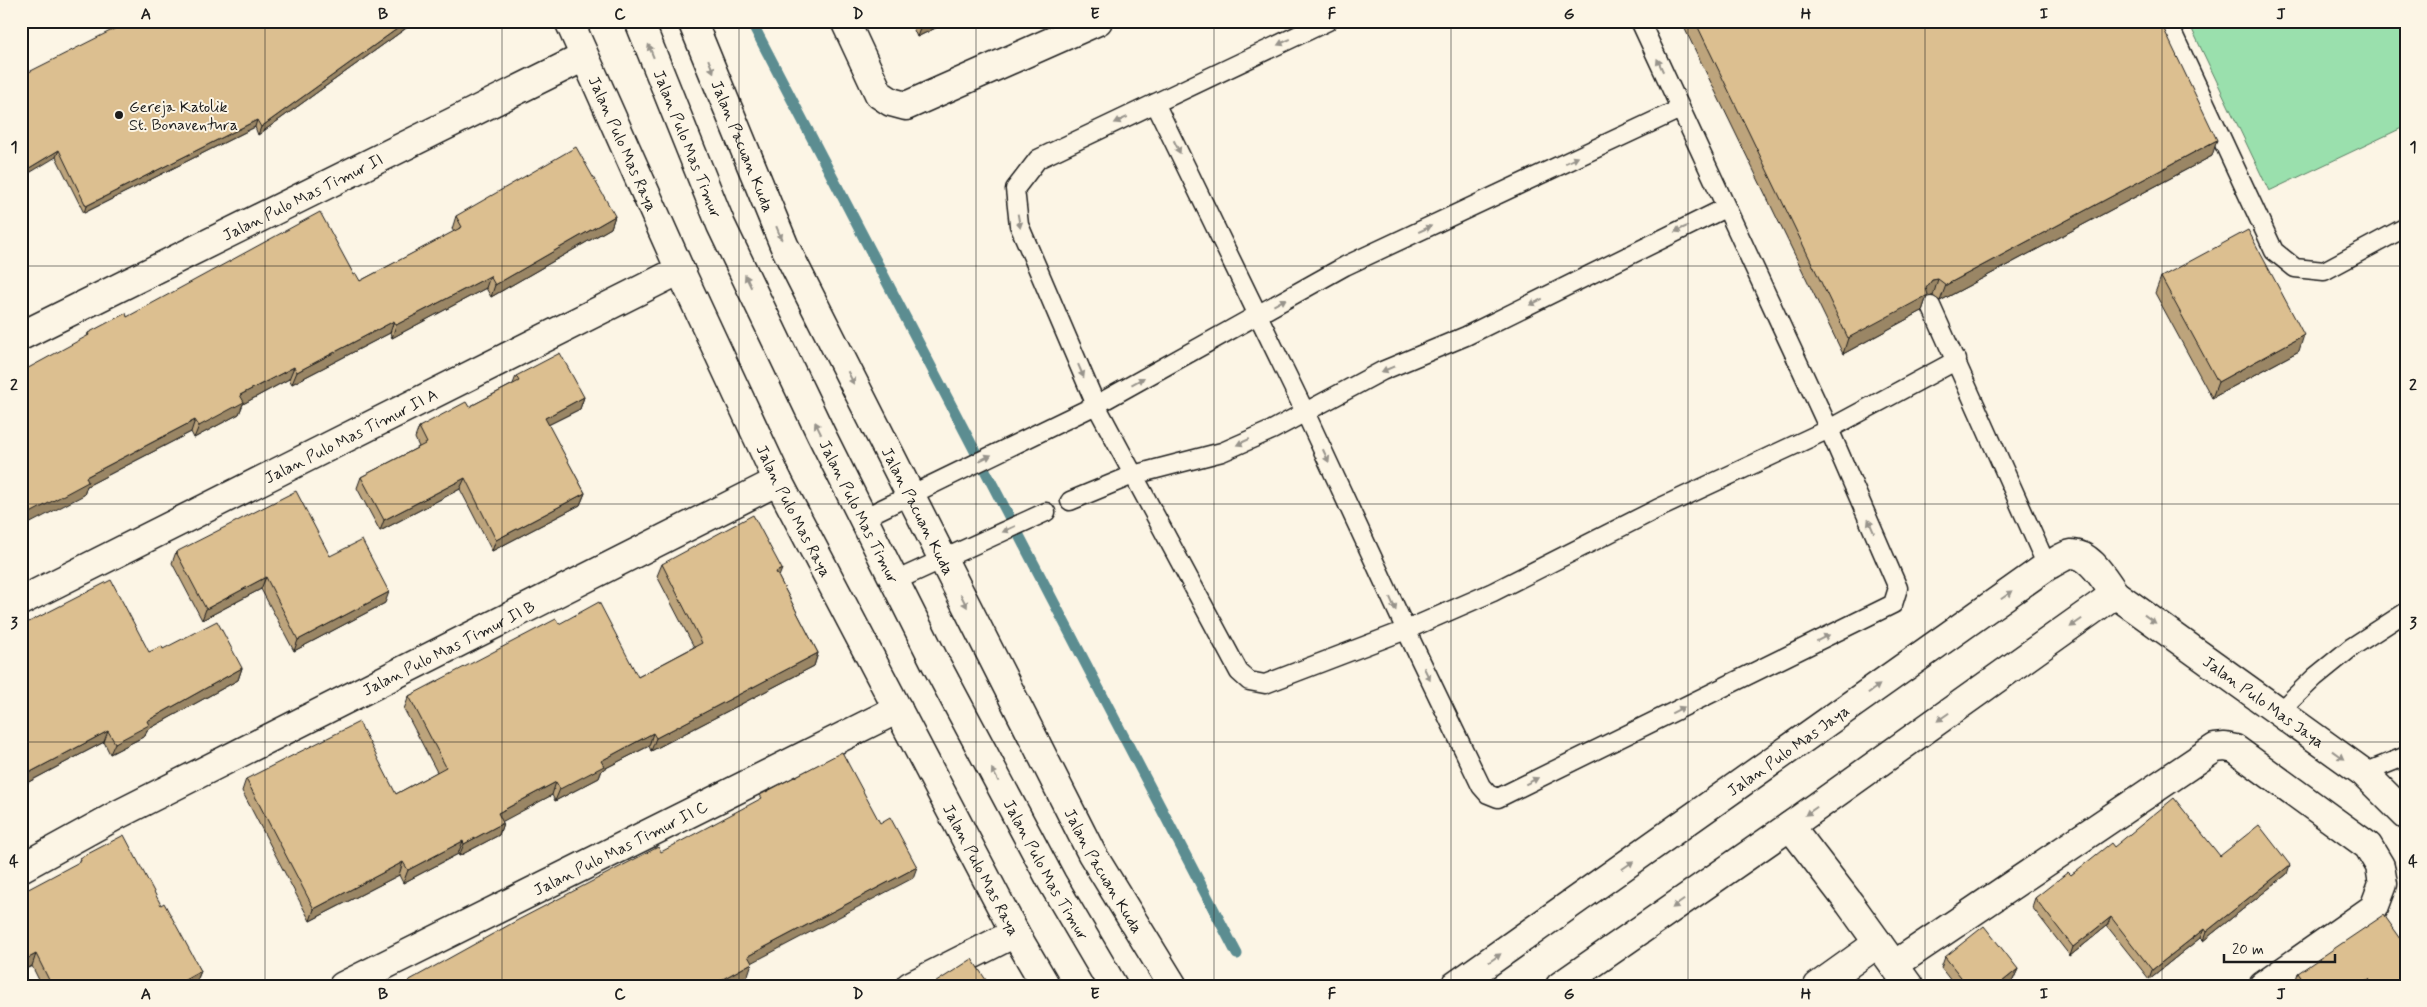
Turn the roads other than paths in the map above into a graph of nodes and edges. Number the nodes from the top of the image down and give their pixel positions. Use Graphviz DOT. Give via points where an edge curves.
graph roads {
  1 [pos="568,21"];
  2 [pos="639,21"];
  3 [pos="692,21"];
  4 [pos="845,21"];
  5 [pos="1098,21"];
  6 [pos="1328,21"];
  7 [pos="1640,21"];
  8 [pos="2167,21"];
  9 [pos="584,57"];
  10 [pos="1155,103"];
  11 [pos="1680,109"];
  12 [pos="1725,208"];
  13 [pos="2406,227"];
  14 [pos="680,270"];
  15 [pos="1931,306"];
  16 [pos="1259,315"];
  17 [pos="21,336"];
  18 [pos="1957,360"];
  19 [pos="1096,405"];
  20 [pos="1305,412"];
  21 [pos="1829,429"];
  22 [pos="1133,475"];
  23 [pos="778,481"];
  24 [pos="910,495"];
  25 [pos="1076,498"];
  26 [pos="1046,512"];
  27 [pos="863,518"];
  28 [pos="944,560"];
  29 [pos="2046,566"];
  30 [pos="895,581"];
  31 [pos="2116,594"];
  32 [pos="21,601"];
  33 [pos="2406,612"];
  34 [pos="1406,630"];
  35 [pos="898,709"];
  36 [pos="2279,712"];
  37 [pos="2406,756"];
  38 [pos="2364,773"];
  39 [pos="2406,815"];
  40 [pos="1790,826"];
  41 [pos="21,868"];
  42 [pos="1015,933"];
  43 [pos="1878,943"];
  44 [pos="1902,975"];
  45 [pos="343,986"];
  46 [pos="910,986"];
  47 [pos="1046,986"];
  48 [pos="1113,986"];
  49 [pos="1173,986"];
  50 [pos="1455,986"];
  51 [pos="1560,986"];
  52 [pos="1818,986"];
  53 [pos="2263,986"];
  1 -- 9 [label="street, Jalan Pulo Mas Raya"];
  27 -- 2 [label="street, Jalan Pulo Mas Timur, one-way" via="722,225"];
  3 -- 24 [label="street, Jalan Pacuan Kuda, one-way" via="784,244"];
  4 -- 5 [label="street" via="879,94 906,106"];
  6 -- 10 [label="lane, one-way"];
  11 -- 7 [label="lane, one-way"];
  8 -- 13 [label="lane" via="2274,251 2295,268 2324,271"];
  9 -- 14 [label="street, Jalan Pulo Mas Raya"];
  9 -- 17 [label="street, Jalan Pulo Mas Timur II"];
  10 -- 16 [label="lane, one-way"];
  10 -- 19 [label="lane, one-way" via="1038,159 1015,189 1018,225"];
  11 -- 12 [label="lane"];
  16 -- 11 [label="lane, one-way" via="1345,266"];
  12 -- 20 [label="lane, one-way" via="1466,336 1382,371"];
  12 -- 21 [label="lane"];
  14 -- 23 [label="street, Jalan Pulo Mas Raya"];
  14 -- 32 [label="street, Jalan Pulo Mas Timur II A"];
  15 -- 18 [label="lane"];
  19 -- 16 [label="lane, one-way"];
  16 -- 20 [label="lane"];
  18 -- 21 [label="lane"];
  18 -- 29 [label="lane"];
  19 -- 22 [label="lane"];
  24 -- 19 [label="lane, one-way"];
  20 -- 22 [label="lane, one-way" via="1222,452"];
  20 -- 34 [label="lane, one-way"];
  21 -- 34 [label="lane" via="1657,508 1493,592"];
  34 -- 21 [label="lane, one-way" via="1481,786 1498,798 1893,604 1898,588"];
  22 -- 25 [label="lane"];
  22 -- 34 [label="lane" via="1239,672 1249,681 1266,684"];
  23 -- 35 [label="street, Jalan Pulo Mas Raya"];
  23 -- 41 [label="street, Jalan Pulo Mas Timur II B" via="119,814"];
  24 -- 27 [label="lane"];
  24 -- 28 [label="street, Jalan Pacuan Kuda"];
  26 -- 28 [label="lane, one-way"];
  27 -- 30 [label="street, Jalan Pulo Mas Timur"];
  28 -- 30 [label="lane"];
  28 -- 49 [label="street, Jalan Pacuan Kuda, one-way" via="1092,854"];
  29 -- 31 [label="street, Jalan Pulo Mas Jaya" via="2070,554 2081,555"];
  50 -- 29 [label="street, Jalan Pulo Mas Jaya, one-way"];
  48 -- 30 [label="street, Jalan Pulo Mas Timur, one-way" via="1052,882"];
  31 -- 36 [label="street, Jalan Pulo Mas Jaya, one-way"];
  31 -- 40 [label="street, one-way"];
  33 -- 36 [label="lane" via="2352,646"];
  35 -- 42 [label="street, Jalan Pulo Mas Raya"];
  35 -- 45 [label="street, Jalan Pulo Mas Timur II C"];
  36 -- 38 [label="street, Jalan Pulo Mas Jaya, one-way"];
  37 -- 38 [label="lane"];
  38 -- 39 [label="street, Jalan Pulo Mas Jaya"];
  40 -- 43 [label="street"];
  40 -- 51 [label="street, one-way"];
  42 -- 46 [label="street"];
  42 -- 47 [label="street, Jalan Pulo Mas Raya"];
  43 -- 44 [label="street"];
  43 -- 52 [label="street"];
  44 -- 53 [label="street" via="2215,748 2225,747 2235,749 2368,846 2380,866 2384,884 2374,908"];
}
